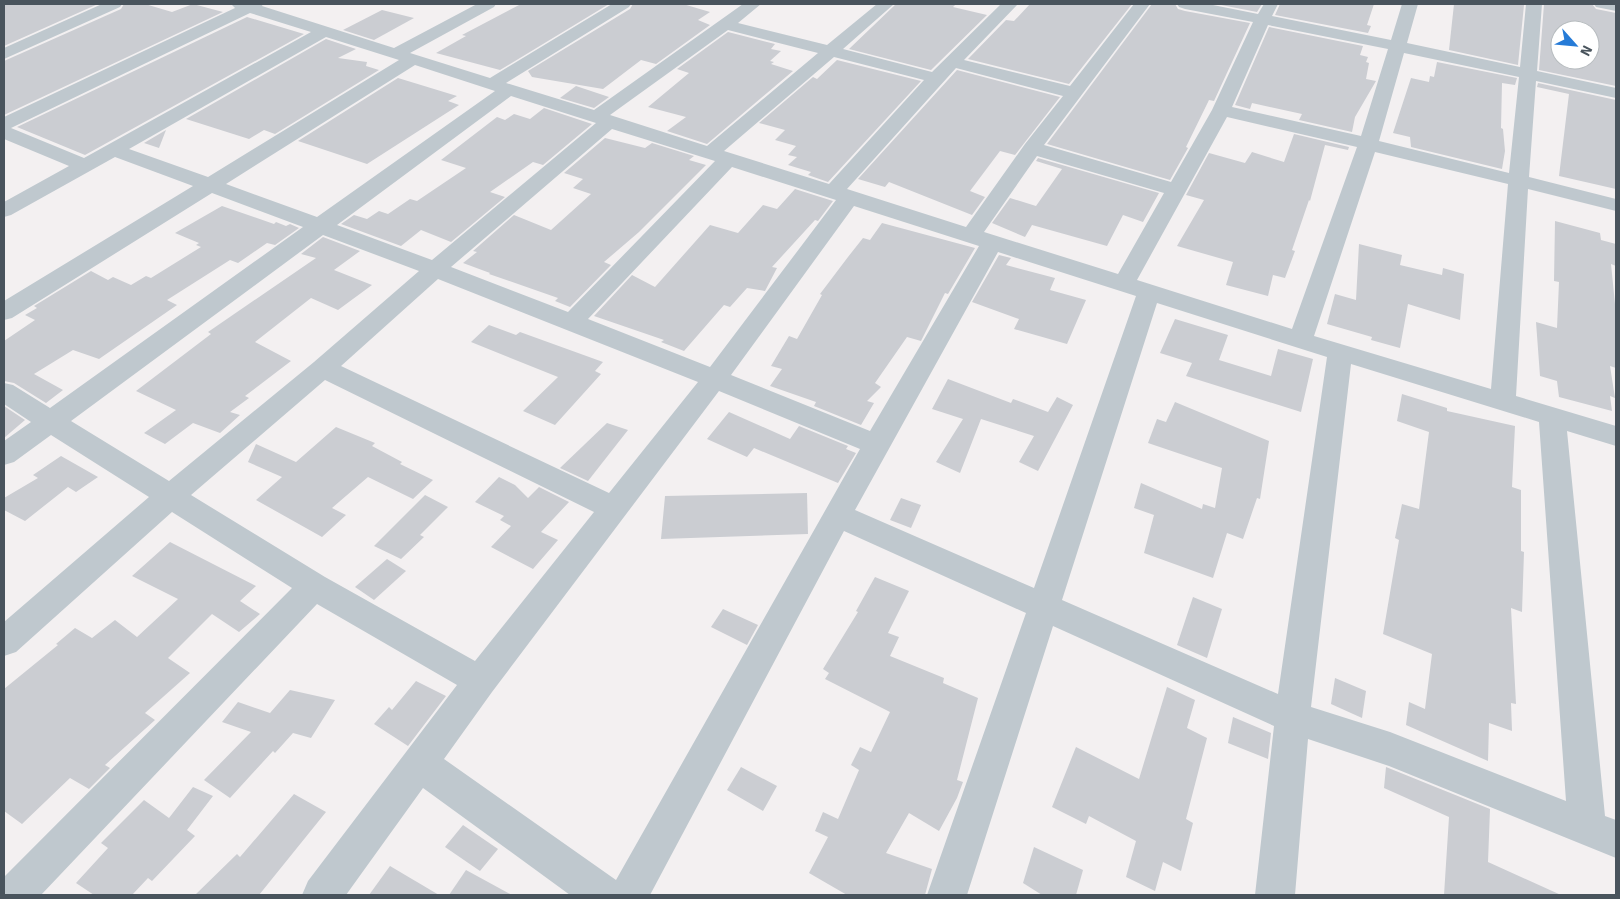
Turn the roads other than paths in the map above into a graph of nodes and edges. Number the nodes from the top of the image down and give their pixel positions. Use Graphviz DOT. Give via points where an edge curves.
graph roads {
  1 [pos="114,4"];
  2 [pos="488,4"];
  3 [pos="623,4"];
  4 [pos="753,4"];
  5 [pos="1010,4"];
  6 [pos="1142,4"];
  7 [pos="1185,4"];
  8 [pos="1272,4"];
  9 [pos="1410,4"];
  10 [pos="1534,4"];
  11 [pos="1602,4"];
  12 [pos="248,5"];
  13 [pos="881,5"];
  14 [pos="1616,6"];
  15 [pos="1262,20"];
  16 [pos="724,24"];
  17 [pos="325,31"];
  18 [pos="1397,46"];
  19 [pos="830,51"];
  20 [pos="4,54"];
  21 [pos="404,57"];
  22 [pos="952,62"];
  23 [pos="1529,75"];
  24 [pos="936,78"];
  25 [pos="500,86"];
  26 [pos="1074,93"];
  27 [pos="1616,93"];
  28 [pos="1221,110"];
  29 [pos="603,119"];
  30 [pos="4,124"];
  31 [pos="4,132"];
  32 [pos="1368,144"];
  33 [pos="1032,148"];
  34 [pos="114,150"];
  35 [pos="718,157"];
  36 [pos="85,166"];
  37 [pos="1518,182"];
  38 [pos="210,185"];
  39 [pos="1176,190"];
  40 [pos="840,196"];
  41 [pos="1616,205"];
  42 [pos="4,211"];
  43 [pos="320,226"];
  44 [pos="981,239"];
  45 [pos="434,270"];
  46 [pos="1136,288"];
  47 [pos="4,312"];
  48 [pos="572,322"];
  49 [pos="1300,340"];
  50 [pos="1340,352"];
  51 [pos="323,368"];
  52 [pos="715,378"];
  53 [pos="4,392"];
  54 [pos="1503,402"];
  55 [pos="1552,417"];
  56 [pos="51,422"];
  57 [pos="1616,436"];
  58 [pos="876,445"];
  59 [pos="4,455"];
  60 [pos="169,497"];
  61 [pos="614,508"];
  62 [pos="838,515"];
  63 [pos="314,586"];
  64 [pos="1044,608"];
  65 [pos="4,642"];
  66 [pos="480,681"];
  67 [pos="1292,717"];
  68 [pos="420,764"];
  69 [pos="1601,832"];
  70 [pos="14,895"];
  71 [pos="322,895"];
  72 [pos="603,895"];
  73 [pos="629,895"];
  74 [pos="947,895"];
  75 [pos="1275,895"];
  1 -- 20 [label="street"];
  2 -- 21 [label="street"];
  3 -- 25 [label="street"];
  4 -- 16 [label="street"];
  5 -- 22 [label="street"];
  6 -- 26 [label="street"];
  7 -- 15 [label="street"];
  8 -- 15 [label="street"];
  9 -- 18 [label="street"];
  10 -- 23 [label="street"];
  11 -- 14 [label="street"];
  12 -- 17 [label="street"];
  12 -- 30 [label="street"];
  13 -- 19 [label="street"];
  15 -- 18 [label="street"];
  15 -- 28 [label="street"];
  16 -- 19 [label="street"];
  16 -- 29 [label="street"];
  17 -- 21 [label="street"];
  17 -- 34 [label="street"];
  18 -- 23 [label="street"];
  18 -- 32 [label="street"];
  19 -- 24 [label="street"];
  19 -- 35 [label="street"];
  21 -- 25 [label="street"];
  21 -- 38 [label="street"];
  22 -- 24 [label="street"];
  22 -- 26 [label="street"];
  23 -- 27 [label="street"];
  23 -- 37 [label="street"];
  24 -- 40 [label="street"];
  25 -- 29 [label="street"];
  25 -- 43 [label="street"];
  26 -- 33 [label="street"];
  28 -- 32 [label="street"];
  28 -- 39 [label="street"];
  29 -- 35 [label="street"];
  29 -- 45 [label="street"];
  31 -- 36 [label="street"];
  32 -- 37 [label="street"];
  32 -- 49 [label="street"];
  33 -- 39 [label="street"];
  33 -- 44 [label="street"];
  34 -- 36 [label="street"];
  34 -- 38 [label="street"];
  35 -- 40 [label="street"];
  35 -- 48 [label="street"];
  36 -- 42 [label="street"];
  37 -- 41 [label="street"];
  37 -- 54 [label="street"];
  38 -- 43 [label="street"];
  38 -- 47 [label="street"];
  39 -- 46 [label="street"];
  40 -- 44 [label="street"];
  40 -- 52 [label="street"];
  43 -- 45 [label="street"];
  43 -- 56 [label="street"];
  44 -- 46 [label="street"];
  44 -- 58 [label="street"];
  45 -- 48 [label="street"];
  45 -- 51 [label="street"];
  46 -- 49 [label="street"];
  46 -- 64 [label="street"];
  48 -- 52 [label="street"];
  49 -- 50 [label="street"];
  50 -- 54 [label="street"];
  50 -- 67 [label="street"];
  51 -- 60 [label="street"];
  51 -- 61 [label="street"];
  52 -- 58 [label="street"];
  52 -- 61 [label="street"];
  53 -- 56 [label="street"];
  54 -- 55 [label="street"];
  55 -- 57 [label="street"];
  55 -- 69 [label="street"];
  56 -- 59 [label="street"];
  56 -- 60 [label="street"];
  58 -- 62 [label="street"];
  60 -- 63 [label="street"];
  60 -- 65 [label="street"];
  61 -- 66 [label="street"];
  62 -- 64 [label="street"];
  62 -- 73 [label="street"];
  63 -- 66 [label="street"];
  63 -- 70 [label="street"];
  64 -- 67 [label="street"];
  64 -- 74 [label="street"];
  66 -- 68 [label="street"];
  67 -- 69 [label="street" via="1390,749"];
  67 -- 75 [label="street"];
  68 -- 71 [label="street"];
  68 -- 72 [label="street"];
}
